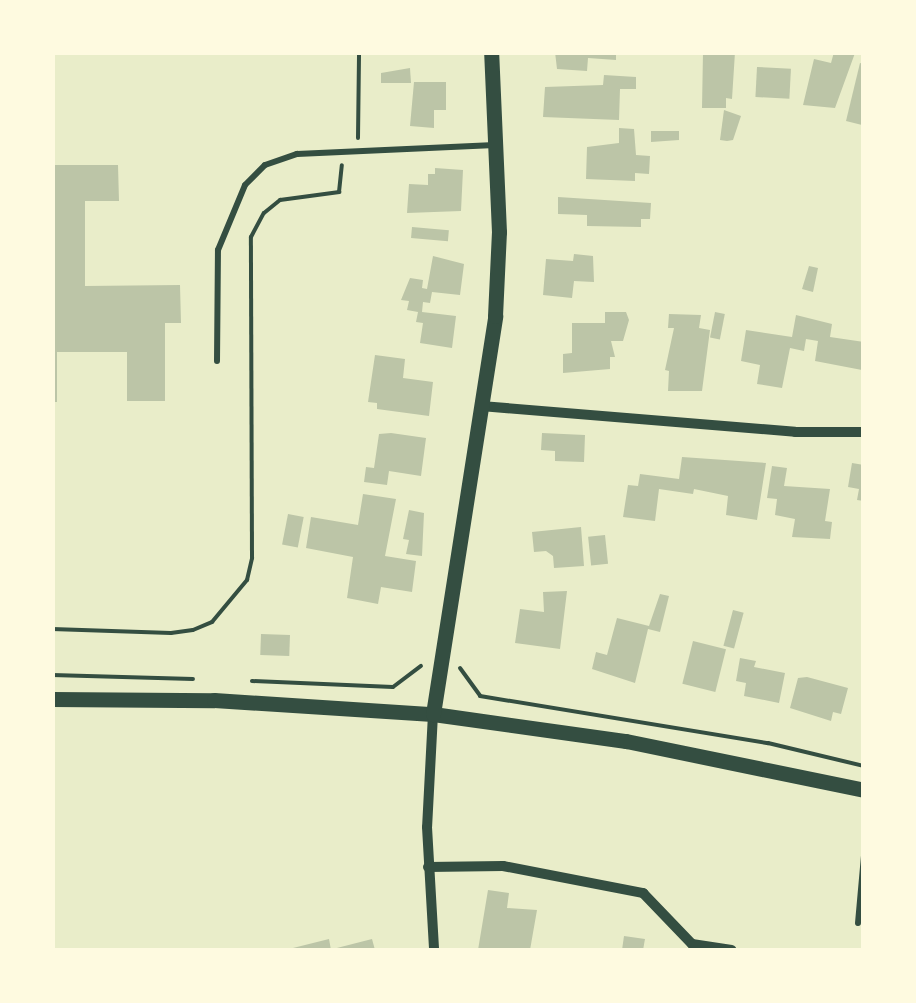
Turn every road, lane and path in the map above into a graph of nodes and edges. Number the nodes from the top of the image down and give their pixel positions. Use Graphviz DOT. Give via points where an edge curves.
graph roads {
  1 [pos="491,52"];
  2 [pos="358,54"];
  3 [pos="496,145"];
  4 [pos="358,151"];
  5 [pos="217,361"];
  6 [pos="481,406"];
  7 [pos="864,432"];
  8 [pos="52,629"];
  9 [pos="52,699"];
  10 [pos="433,714"];
  11 [pos="864,790"];
  12 [pos="863,862"];
  13 [pos="428,867"];
  14 [pos="858,922"];
  15 [pos="434,950"];
  16 [pos="732,950"];
  1 -- 3 [label="street"];
  2 -- 4 [label="path"];
  3 -- 4 [label="lane"];
  3 -- 6 [label="street" via="495,316"];
  4 -- 5 [label="lane" via="297,154 266,165 245,185 218,250"];
  4 -- 8 [label="path" via="342,162 339,192 280,200 251,237 247,580 212,622 194,630"];
  6 -- 7 [label="street"];
  6 -- 10 [label="street"];
  9 -- 10 [label="street" via="214,700"];
  10 -- 11 [label="street" via="626,741"];
  10 -- 13 [label="street"];
  12 -- 14 [label="lane"];
  13 -- 15 [label="street"];
  13 -- 16 [label="street" via="503,866 643,893 692,944"];
}
